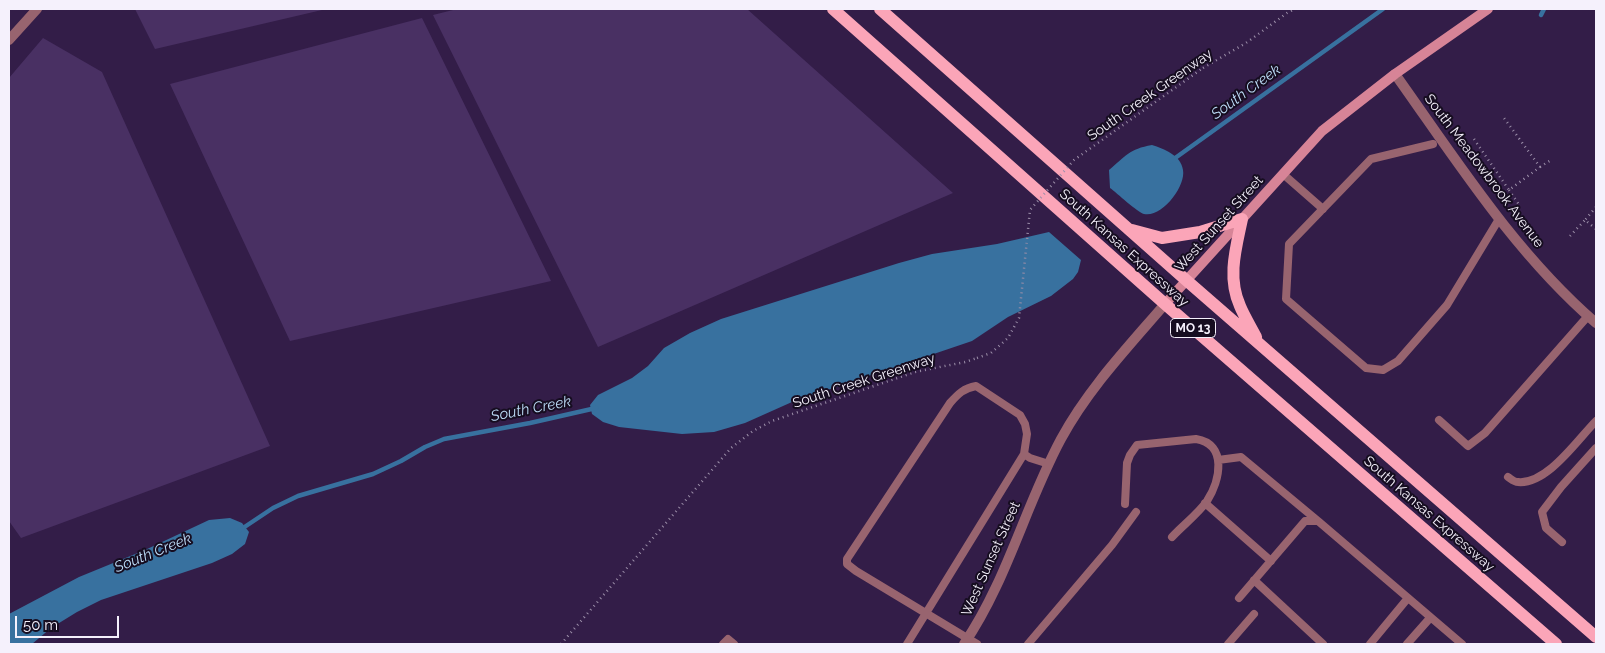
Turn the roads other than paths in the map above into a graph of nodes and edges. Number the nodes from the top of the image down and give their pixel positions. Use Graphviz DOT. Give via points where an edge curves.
graph roads {
  1 [pos="36,9"];
  2 [pos="833,9"];
  3 [pos="880,9"];
  4 [pos="1488,9"];
  5 [pos="9,40"];
  6 [pos="1395,74"];
  7 [pos="1433,144"];
  8 [pos="1283,174"];
  9 [pos="1323,209"];
  10 [pos="1242,219"];
  11 [pos="1500,220"];
  12 [pos="1127,228"];
  13 [pos="1186,280"];
  14 [pos="1165,304"];
  15 [pos="1592,320"];
  16 [pos="1260,344"];
  17 [pos="1440,420"];
  18 [pos="1596,421"];
  19 [pos="1596,448"];
  20 [pos="1024,454"];
  21 [pos="1218,460"];
  22 [pos="1049,464"];
  23 [pos="1508,477"];
  24 [pos="1206,502"];
  25 [pos="1125,504"];
  26 [pos="1136,512"];
  27 [pos="1318,521"];
  28 [pos="1172,536"];
  29 [pos="1562,542"];
  30 [pos="1271,561"];
  31 [pos="1254,580"];
  32 [pos="1239,598"];
  33 [pos="1408,598"];
  34 [pos="926,613"];
  35 [pos="1254,614"];
  36 [pos="1430,618"];
  37 [pos="1596,637"];
  38 [pos="970,642"];
  39 [pos="723,644"];
  40 [pos="734,644"];
  41 [pos="907,644"];
  42 [pos="1028,644"];
  43 [pos="1228,644"];
  44 [pos="1323,644"];
  45 [pos="1370,644"];
  46 [pos="1407,644"];
  47 [pos="1461,644"];
  48 [pos="1556,644"];
  1 -- 5 [label="street"];
  2 -- 14 [label="main road, South Kansas Expressway / MO 13"];
  3 -- 12 [label="main road, South Kansas Expressway / MO 13"];
  4 -- 6 [label="main road, West Sunset Street"];
  6 -- 8 [label="main road, West Sunset Street" via="1322,131"];
  6 -- 11 [label="street, South Meadowbrook Avenue"];
  7 -- 9 [label="lane" via="1372,159"];
  8 -- 9 [label="lane"];
  8 -- 10 [label="main road, West Sunset Street"];
  9 -- 11 [label="lane" via="1288,244 1286,299 1366,368 1383,370 1398,360 1447,305"];
  10 -- 12 [label="main road" via="1200,232 1162,238"];
  10 -- 13 [label="main road, West Sunset Street"];
  10 -- 16 [label="main road" via="1233,277 1239,305"];
  11 -- 15 [label="street, South Meadowbrook Avenue" via="1548,277"];
  12 -- 13 [label="main road, South Kansas Expressway / MO 13"];
  13 -- 14 [label="main road, West Sunset Street"];
  13 -- 16 [label="main road, South Kansas Expressway / MO 13"];
  14 -- 22 [label="street, West Sunset Street" via="1094,390 1067,429"];
  14 -- 48 [label="main road, South Kansas Expressway / MO 13"];
  15 -- 17 [label="lane" via="1485,433 1468,446"];
  16 -- 37 [label="main road, South Kansas Expressway / MO 13"];
  18 -- 23 [label="lane" via="1552,470 1530,481 1516,482"];
  19 -- 29 [label="lane" via="1542,512 1546,528"];
  20 -- 22 [label="lane"];
  20 -- 34 [label="lane"];
  20 -- 34 [label="lane" via="1027,434 1020,415 976,386 969,387 950,403 847,559 847,564 856,571"];
  21 -- 24 [label="lane" via="1218,472"];
  21 -- 25 [label="lane" via="1214,448 1205,440 1137,445 1127,463"];
  21 -- 27 [label="lane" via="1241,457"];
  22 -- 38 [label="street, West Sunset Street"];
  24 -- 28 [label="lane"];
  24 -- 30 [label="lane"];
  26 -- 42 [label="lane"];
  27 -- 30 [label="lane" via="1305,521"];
  27 -- 33 [label="lane"];
  30 -- 31 [label="lane"];
  31 -- 32 [label="lane"];
  31 -- 44 [label="lane"];
  33 -- 36 [label="lane"];
  33 -- 45 [label="lane"];
  34 -- 38 [label="lane"];
  34 -- 41 [label="lane"];
  35 -- 43 [label="lane"];
  36 -- 46 [label="lane"];
  36 -- 47 [label="lane"];
  39 -- 40 [label="lane" via="728,639"];
}
